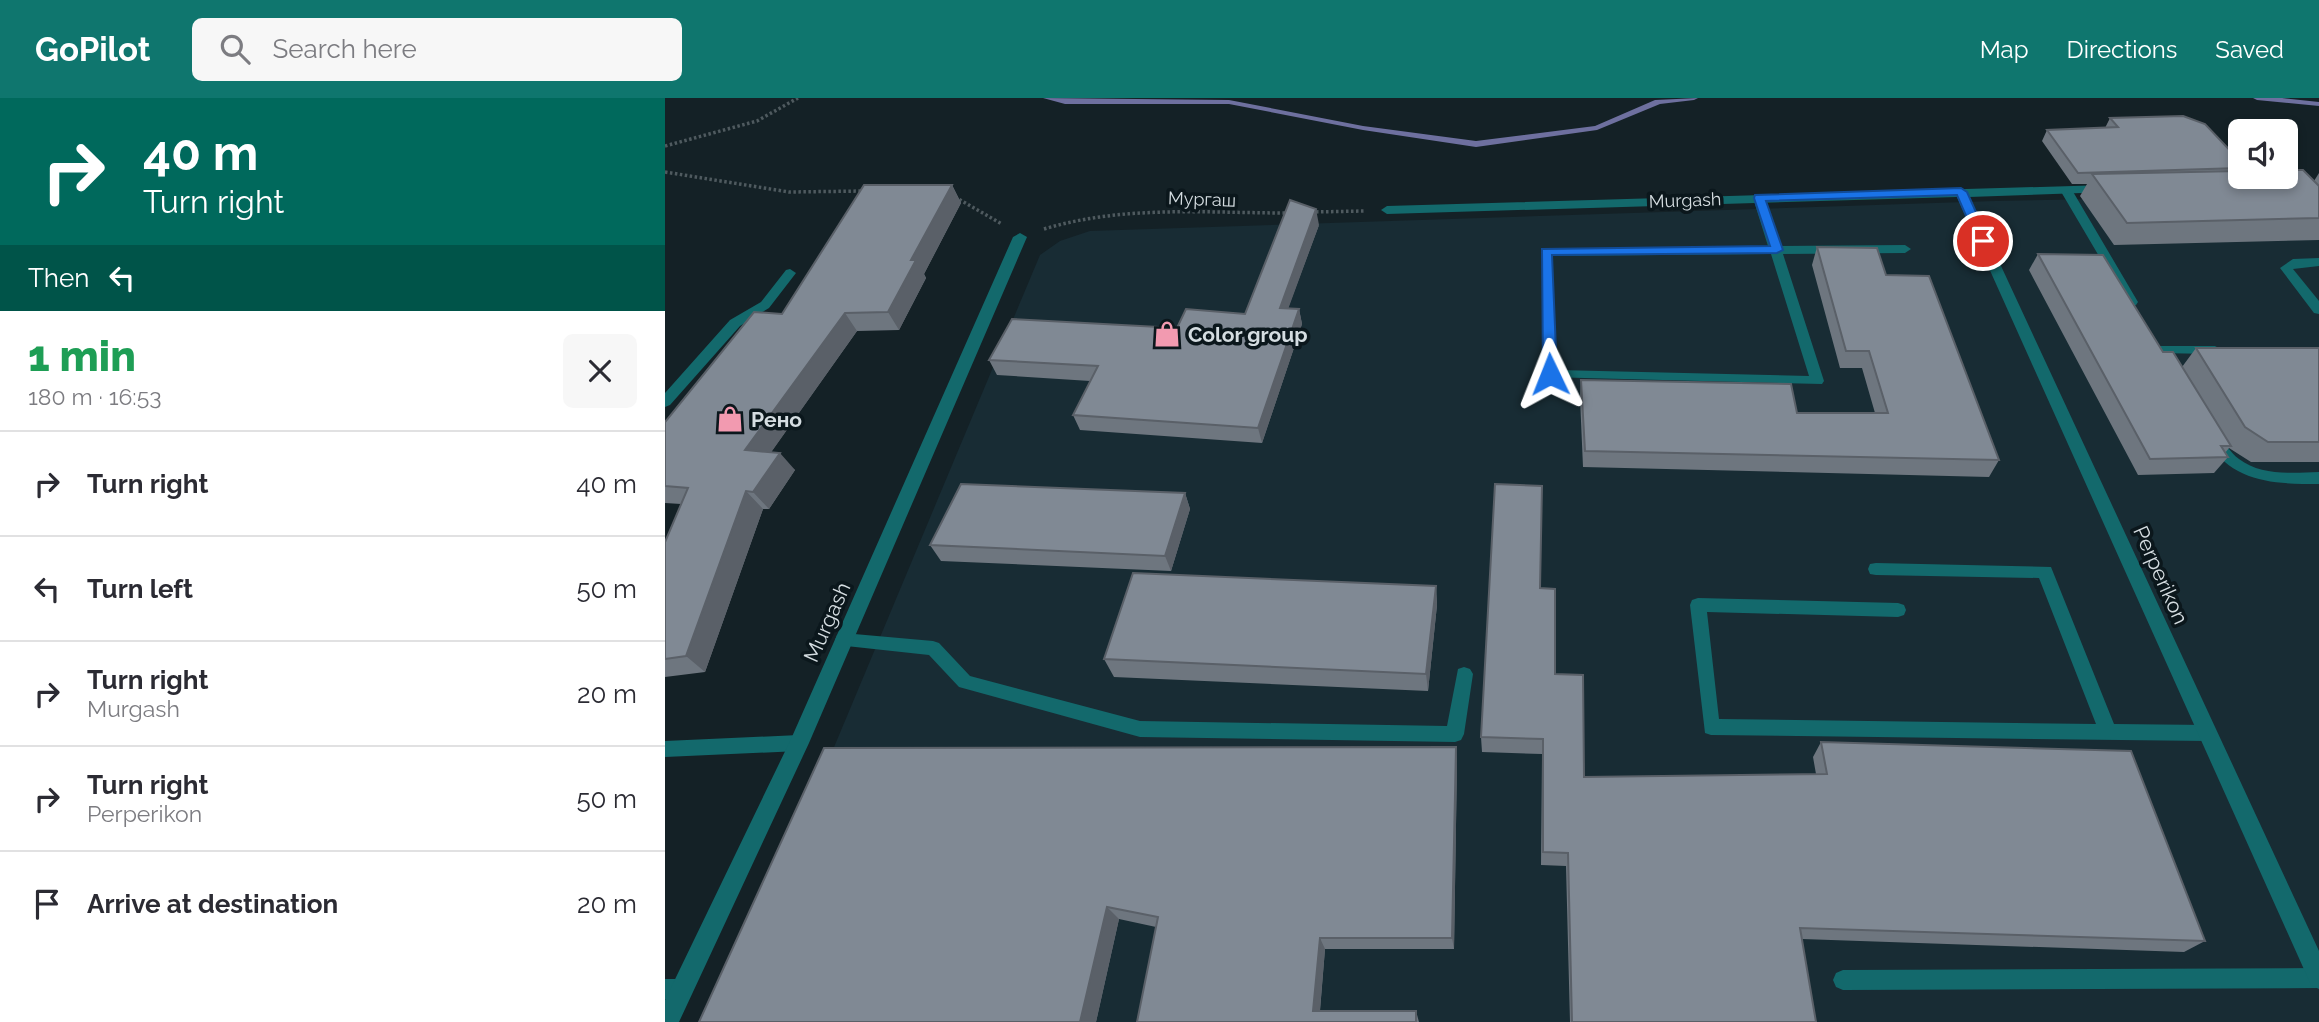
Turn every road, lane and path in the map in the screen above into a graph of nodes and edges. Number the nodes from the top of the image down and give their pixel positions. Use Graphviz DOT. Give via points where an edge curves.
graph roads {
  1 [pos="798,98"];
  2 [pos="665,146"];
  3 [pos="665,172"];
  4 [pos="2119,188"];
  5 [pos="877,189"];
  6 [pos="2066,190"];
  7 [pos="1961,192"];
  8 [pos="951,195"];
  9 [pos="1759,198"];
  10 [pos="1387,210"];
  11 [pos="1303,212"];
  12 [pos="1289,213"];
  13 [pos="1020,237"];
  14 [pos="1905,249"];
  15 [pos="1777,250"];
  16 [pos="2319,262"];
  17 [pos="790,273"];
  18 [pos="2319,310"];
  19 [pos="2140,316"];
  20 [pos="2160,350"];
  21 [pos="2227,350"];
  22 [pos="665,402"];
  23 [pos="2208,430"];
  24 [pos="2319,478"];
  25 [pos="1876,569"];
  26 [pos="1898,610"];
  27 [pos="843,640"];
  28 [pos="1464,674"];
  29 [pos="2108,732"];
  30 [pos="2208,733"];
  31 [pos="799,743"];
  32 [pos="665,749"];
  33 [pos="2319,978"];
  34 [pos="1843,980"];
  35 [pos="674,989"];
  36 [pos="667,1022"];
  1 -- 2 [label="path" via="757,121"];
  3 -- 5 [label="path" via="751,188 839,194"];
  4 -- 6 [label="street, Murgash"];
  6 -- 7 [label="street, Murgash"];
  6 -- 19 [label="lane"];
  7 -- 9 [label="street, Murgash"];
  7 -- 30 [label="street, Perperikon"];
  8 -- 13 [label="path"];
  9 -- 10 [label="street, Murgash"];
  9 -- 15 [label="lane"];
  10 -- 11 [label="path"];
  12 -- 13 [label="path, Мургаш" via="1135,212 1074,218"];
  13 -- 27 [label="street, Murgash"];
  14 -- 15 [label="lane"];
  15 -- 15 [label="lane" via="1817,381 1550,374 1546,252"];
  16 -- 18 [label="lane" via="2293,262 2286,268"];
  17 -- 22 [label="lane" via="765,305 735,323"];
  20 -- 21 [label="lane"];
  23 -- 24 [label="lane" via="2228,461 2250,474"];
  25 -- 29 [label="lane" via="2045,572"];
  26 -- 29 [label="lane" via="1698,604 1711,727"];
  27 -- 28 [label="lane" via="933,648 965,682 1140,729 1455,734"];
  27 -- 31 [label="street, Murgash"];
  29 -- 30 [label="lane"];
  30 -- 33 [label="street, Perperikon"];
  31 -- 32 [label="lane"];
  31 -- 35 [label="street, Murgash"];
  33 -- 34 [label="lane"];
  35 -- 36 [label="street, Murgash"];
}
